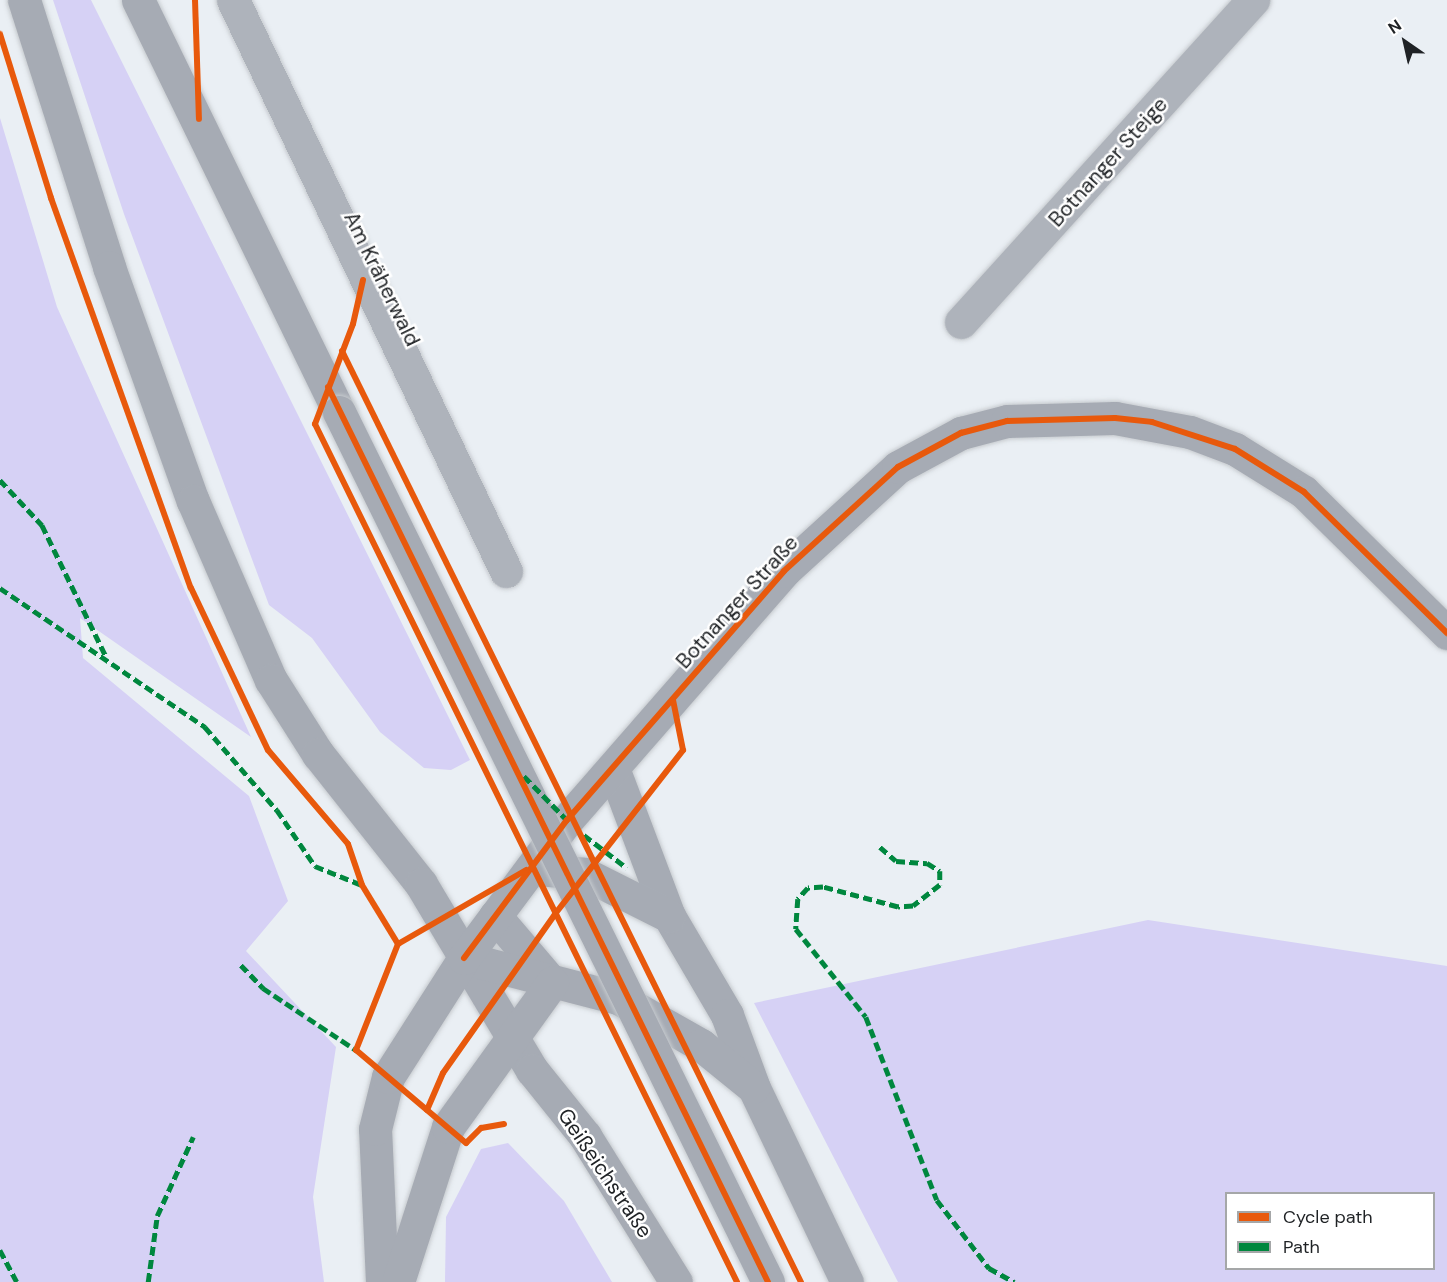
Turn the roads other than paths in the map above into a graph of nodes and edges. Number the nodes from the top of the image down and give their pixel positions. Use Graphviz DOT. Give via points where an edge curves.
graph roads {
  1 [pos="24,0"];
  2 [pos="138,0"];
  3 [pos="233,0"];
  4 [pos="1253,0"];
  5 [pos="961,322"];
  6 [pos="506,571"];
  7 [pos="1447,633"];
  8 [pos="613,768"];
  9 [pos="531,868"];
  10 [pos="495,916"];
  11 [pos="669,916"];
  12 [pos="464,958"];
  13 [pos="552,983"];
  14 [pos="511,1035"];
  15 [pos="754,1088"];
  16 [pos="382,1282"];
  17 [pos="398,1282"];
  18 [pos="676,1282"];
  19 [pos="768,1282"];
  20 [pos="847,1282"];
  1 -- 12 [label="main road, Geißeichstraße" via="109,267 238,610 271,680 318,754 396,847"];
  2 -- 19 [label="main road, bridge"];
  3 -- 6 [label="street, Am Kräherwald"];
  4 -- 5 [label="street, Botnanger Steige"];
  7 -- 8 [label="main road, Botnanger Straße" via="1304,492 1235,449 1152,422 1065,416 1006,421 961,433 898,467 818,535"];
  8 -- 9 [label="main road, Botnanger Straße"];
  8 -- 11 [label="main road"];
  9 -- 10 [label="main road, Botnanger Straße"];
  9 -- 11 [label="main road" via="585,874"];
  10 -- 12 [label="main road, Botnanger Straße"];
  10 -- 13 [label="main road"];
  11 -- 15 [label="main road" via="727,1015"];
  12 -- 13 [label="main road"];
  12 -- 14 [label="main road, Geißeichstraße"];
  12 -- 16 [label="main road, Botnanger Straße" via="388,1077 378,1119 374,1190"];
  13 -- 14 [label="main road"];
  13 -- 15 [label="main road" via="578,984 618,998 701,1045"];
  14 -- 17 [label="main road" via="448,1127"];
  14 -- 18 [label="main road, Geißeichstraße" via="585,1136"];
  15 -- 20 [label="main road"];
}
